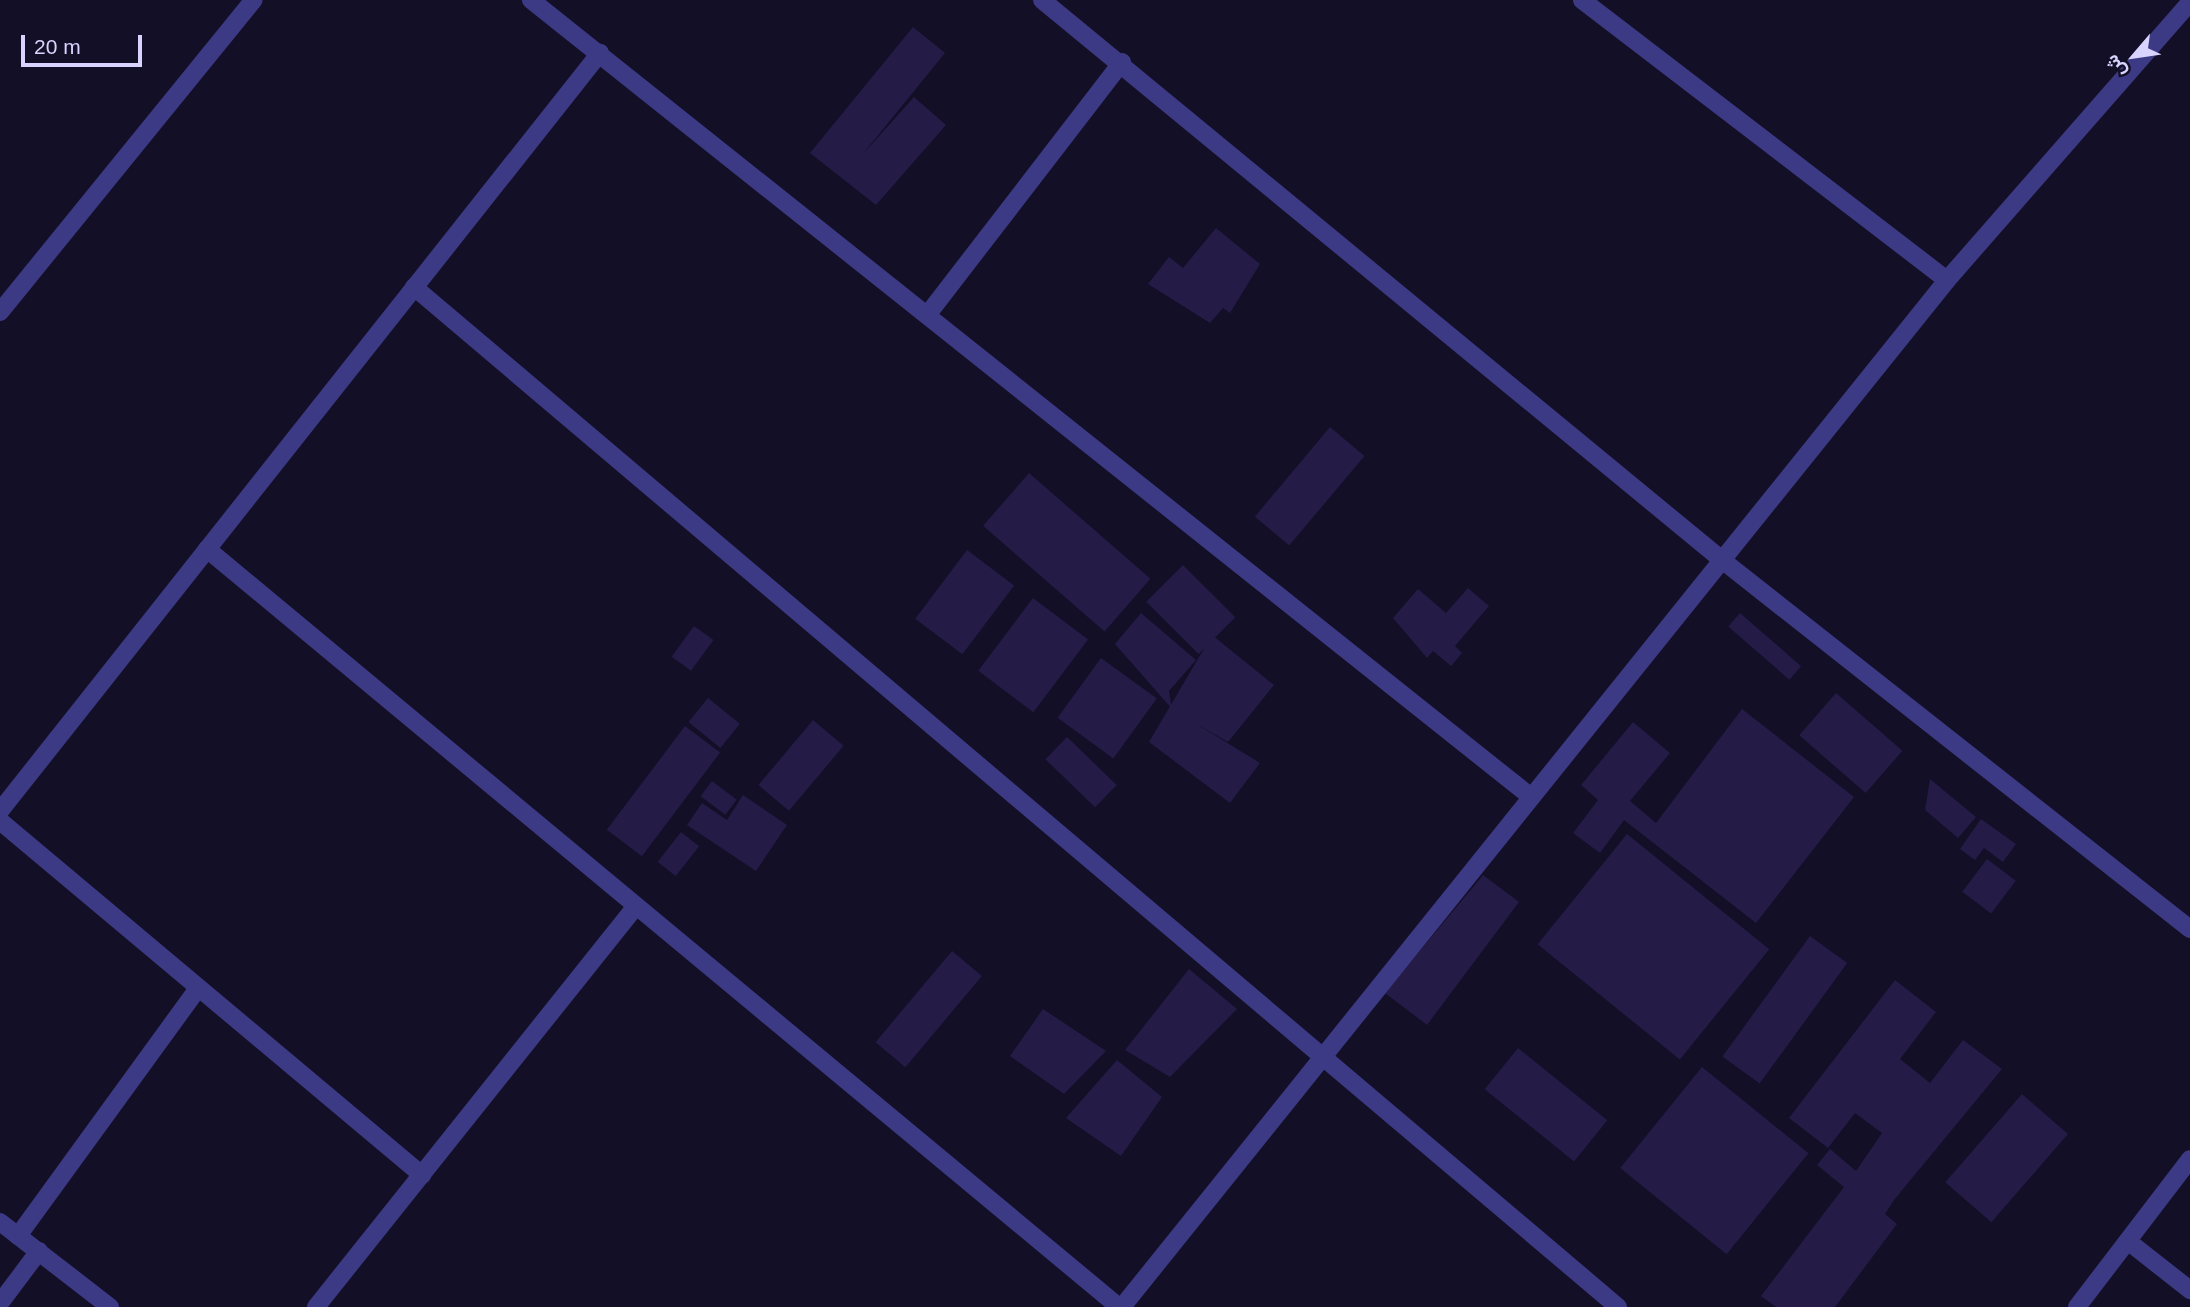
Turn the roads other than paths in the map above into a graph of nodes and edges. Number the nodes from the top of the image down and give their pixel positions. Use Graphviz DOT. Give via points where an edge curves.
graph roads {
  1 [pos="254,0"];
  2 [pos="531,0"];
  3 [pos="1042,0"];
  4 [pos="1582,0"];
  5 [pos="2190,2"];
  6 [pos="600,52"];
  7 [pos="1122,62"];
  8 [pos="1947,279"];
  9 [pos="414,287"];
  10 [pos="0,312"];
  11 [pos="928,314"];
  12 [pos="207,549"];
  13 [pos="1722,559"];
  14 [pos="1531,797"];
  15 [pos="0,811"];
  16 [pos="0,821"];
  17 [pos="636,906"];
  18 [pos="2190,929"];
  19 [pos="198,988"];
  20 [pos="1320,1060"];
  21 [pos="2190,1159"];
  22 [pos="422,1175"];
  23 [pos="0,1222"];
  24 [pos="18,1236"];
  25 [pos="2129,1242"];
  26 [pos="38,1251"];
  27 [pos="2190,1290"];
  28 [pos="0,1303"];
  29 [pos="110,1307"];
  30 [pos="316,1307"];
  31 [pos="1120,1307"];
  32 [pos="1618,1307"];
  33 [pos="2077,1307"];
  1 -- 10 [label="street"];
  2 -- 6 [label="street"];
  3 -- 7 [label="street"];
  4 -- 8 [label="street"];
  5 -- 8 [label="street"];
  6 -- 9 [label="street"];
  6 -- 11 [label="street"];
  7 -- 11 [label="street"];
  7 -- 13 [label="street"];
  8 -- 13 [label="street"];
  9 -- 12 [label="street"];
  9 -- 20 [label="street"];
  11 -- 14 [label="street"];
  12 -- 15 [label="street"];
  12 -- 17 [label="street"];
  13 -- 14 [label="street"];
  13 -- 18 [label="street"];
  14 -- 20 [label="street"];
  16 -- 19 [label="street"];
  17 -- 22 [label="street"];
  17 -- 31 [label="street"];
  19 -- 22 [label="street"];
  19 -- 24 [label="street"];
  20 -- 31 [label="street"];
  20 -- 32 [label="street"];
  21 -- 25 [label="street"];
  22 -- 30 [label="street"];
  23 -- 24 [label="street"];
  24 -- 26 [label="street"];
  25 -- 27 [label="street"];
  25 -- 33 [label="street"];
  26 -- 28 [label="street"];
  26 -- 29 [label="street"];
}
